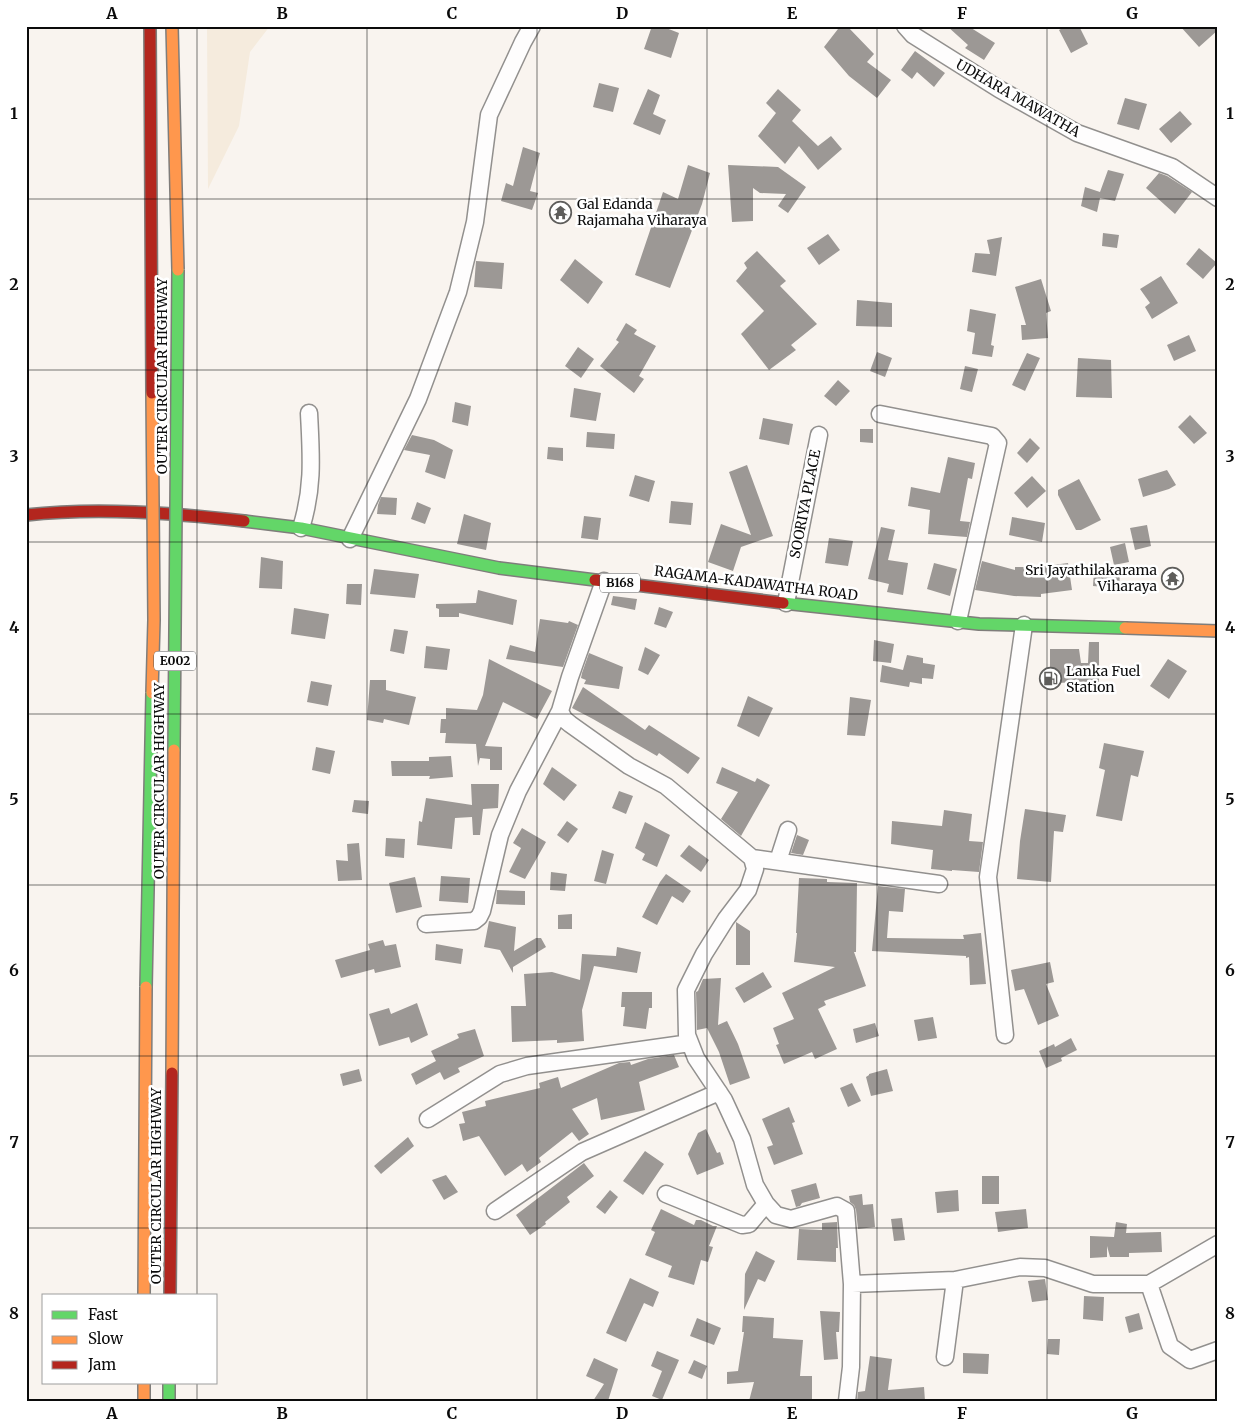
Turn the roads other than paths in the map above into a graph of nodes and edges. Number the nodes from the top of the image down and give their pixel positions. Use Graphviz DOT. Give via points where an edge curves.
graph roads {
  1 [pos="150,26"];
  2 [pos="172,26"];
  3 [pos="532,26"];
  4 [pos="905,26"];
  5 [pos="1218,198"];
  6 [pos="309,412"];
  7 [pos="880,414"];
  8 [pos="819,435"];
  9 [pos="26,515"];
  10 [pos="301,528"];
  11 [pos="350,539"];
  12 [pos="604,580"];
  13 [pos="786,603"];
  14 [pos="958,621"];
  15 [pos="1024,625"];
  16 [pos="1218,631"];
  17 [pos="560,710"];
  18 [pos="788,830"];
  19 [pos="752,858"];
  20 [pos="778,862"];
  21 [pos="939,884"];
  22 [pos="426,924"];
  23 [pos="1005,1035"];
  24 [pos="690,1043"];
  25 [pos="719,1092"];
  26 [pos="428,1119"];
  27 [pos="666,1194"];
  28 [pos="766,1204"];
  29 [pos="495,1211"];
  30 [pos="1218,1244"];
  31 [pos="955,1280"];
  32 [pos="852,1284"];
  33 [pos="1149,1284"];
  34 [pos="144,1294"];
  35 [pos="170,1294"];
  36 [pos="1218,1350"];
  37 [pos="945,1358"];
  38 [pos="144,1384"];
  39 [pos="169,1384"];
  40 [pos="144,1401"];
  41 [pos="169,1401"];
  42 [pos="847,1401"];
  1 -- 34 [label="main road, OUTER CIRCULAR HIGHWAY / E002, bridge" via="154,620 147,909"];
  2 -- 35 [label="main road, OUTER CIRCULAR HIGHWAY / E002, bridge" via="178,278"];
  3 -- 11 [label="street" via="489,115 475,222 458,292 418,399"];
  4 -- 5 [label="street, UDHARA MAWATHA" via="913,35 999,89 1077,133 1172,167"];
  6 -- 10 [label="street" via="311,482"];
  7 -- 14 [label="street" via="992,436 998,443"];
  8 -- 13 [label="street, SOORIYA PLACE"];
  9 -- 10 [label="main road, RAGAMA-KADAWATHA ROAD / B168" via="127,512 201,516"];
  10 -- 11 [label="main road, RAGAMA-KADAWATHA ROAD / B168"];
  11 -- 12 [label="main road, RAGAMA-KADAWATHA ROAD / B168" via="499,568"];
  12 -- 13 [label="main road, RAGAMA-KADAWATHA ROAD / B168"];
  12 -- 17 [label="street"];
  13 -- 14 [label="main road, RAGAMA-KADAWATHA ROAD / B168"];
  14 -- 15 [label="main road, RAGAMA-KADAWATHA ROAD / B168"];
  15 -- 16 [label="main road, RAGAMA-KADAWATHA ROAD / B168"];
  15 -- 23 [label="street" via="988,877"];
  17 -- 19 [label="street" via="570,724 629,766 666,786"];
  17 -- 22 [label="street" via="518,791 500,835 479,917 474,921"];
  18 -- 20 [label="street"];
  19 -- 20 [label="street"];
  19 -- 24 [label="street" via="755,869 748,890 726,919 686,990"];
  20 -- 21 [label="street"];
  24 -- 25 [label="street"];
  24 -- 26 [label="street" via="527,1066 500,1074"];
  25 -- 28 [label="street" via="742,1139 756,1185"];
  25 -- 29 [label="street" via="582,1152"];
  27 -- 28 [label="street" via="742,1225 749,1224"];
  28 -- 32 [label="street" via="776,1215 791,1220 837,1206 846,1211"];
  30 -- 33 [label="street"];
  31 -- 32 [label="street"];
  31 -- 33 [label="street" via="1020,1267 1045,1268 1093,1284"];
  31 -- 37 [label="street"];
  32 -- 42 [label="street" via="851,1367"];
  33 -- 36 [label="street" via="1170,1346 1190,1360"];
  38 -- 40 [label="main road"];
  39 -- 41 [label="main road"];
}
